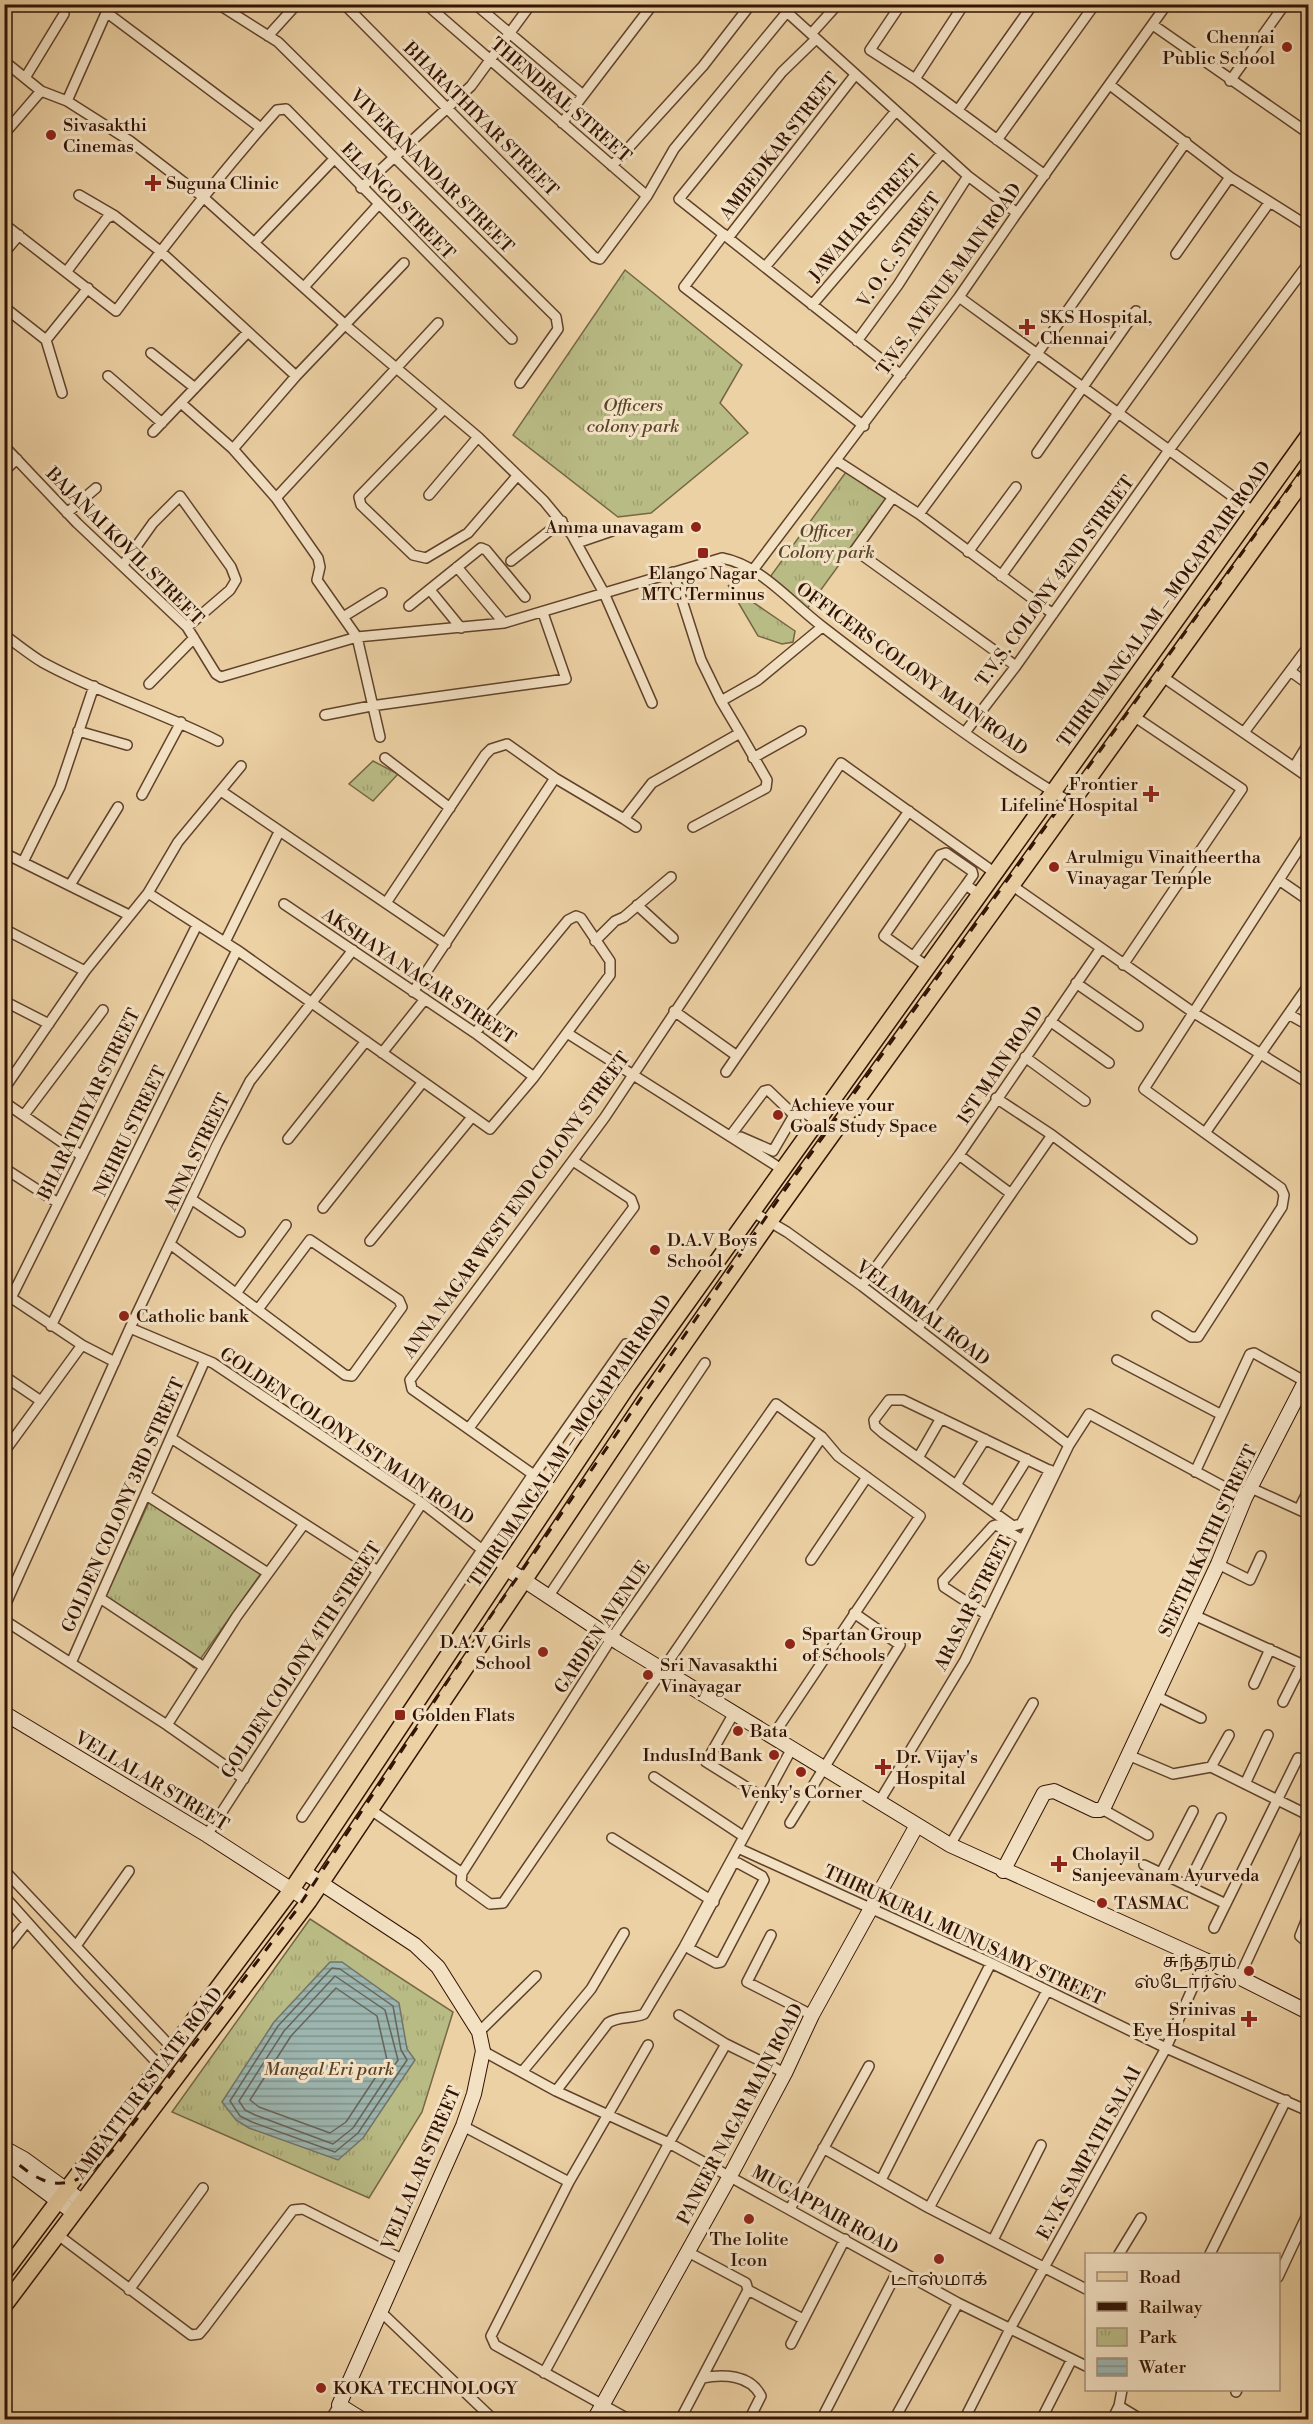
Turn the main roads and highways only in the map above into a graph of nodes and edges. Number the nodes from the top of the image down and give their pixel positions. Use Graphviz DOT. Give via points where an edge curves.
graph roads {
  1 [pos="1307,441"];
  2 [pos="1308,474"];
  3 [pos="292,1889"];
  4 [pos="4,2273"];
  5 [pos="4,2306"];
  1 -- 3 [label="main road, THIRUMANGALAM – MOGAPPAIR ROAD" via="627,1387"];
  2 -- 5 [label="main road, AMBATTUR ESTATE ROAD" via="770,1221 309,1901"];
  3 -- 4 [label="main road, AMBATTUR ESTATE ROAD"];
}
